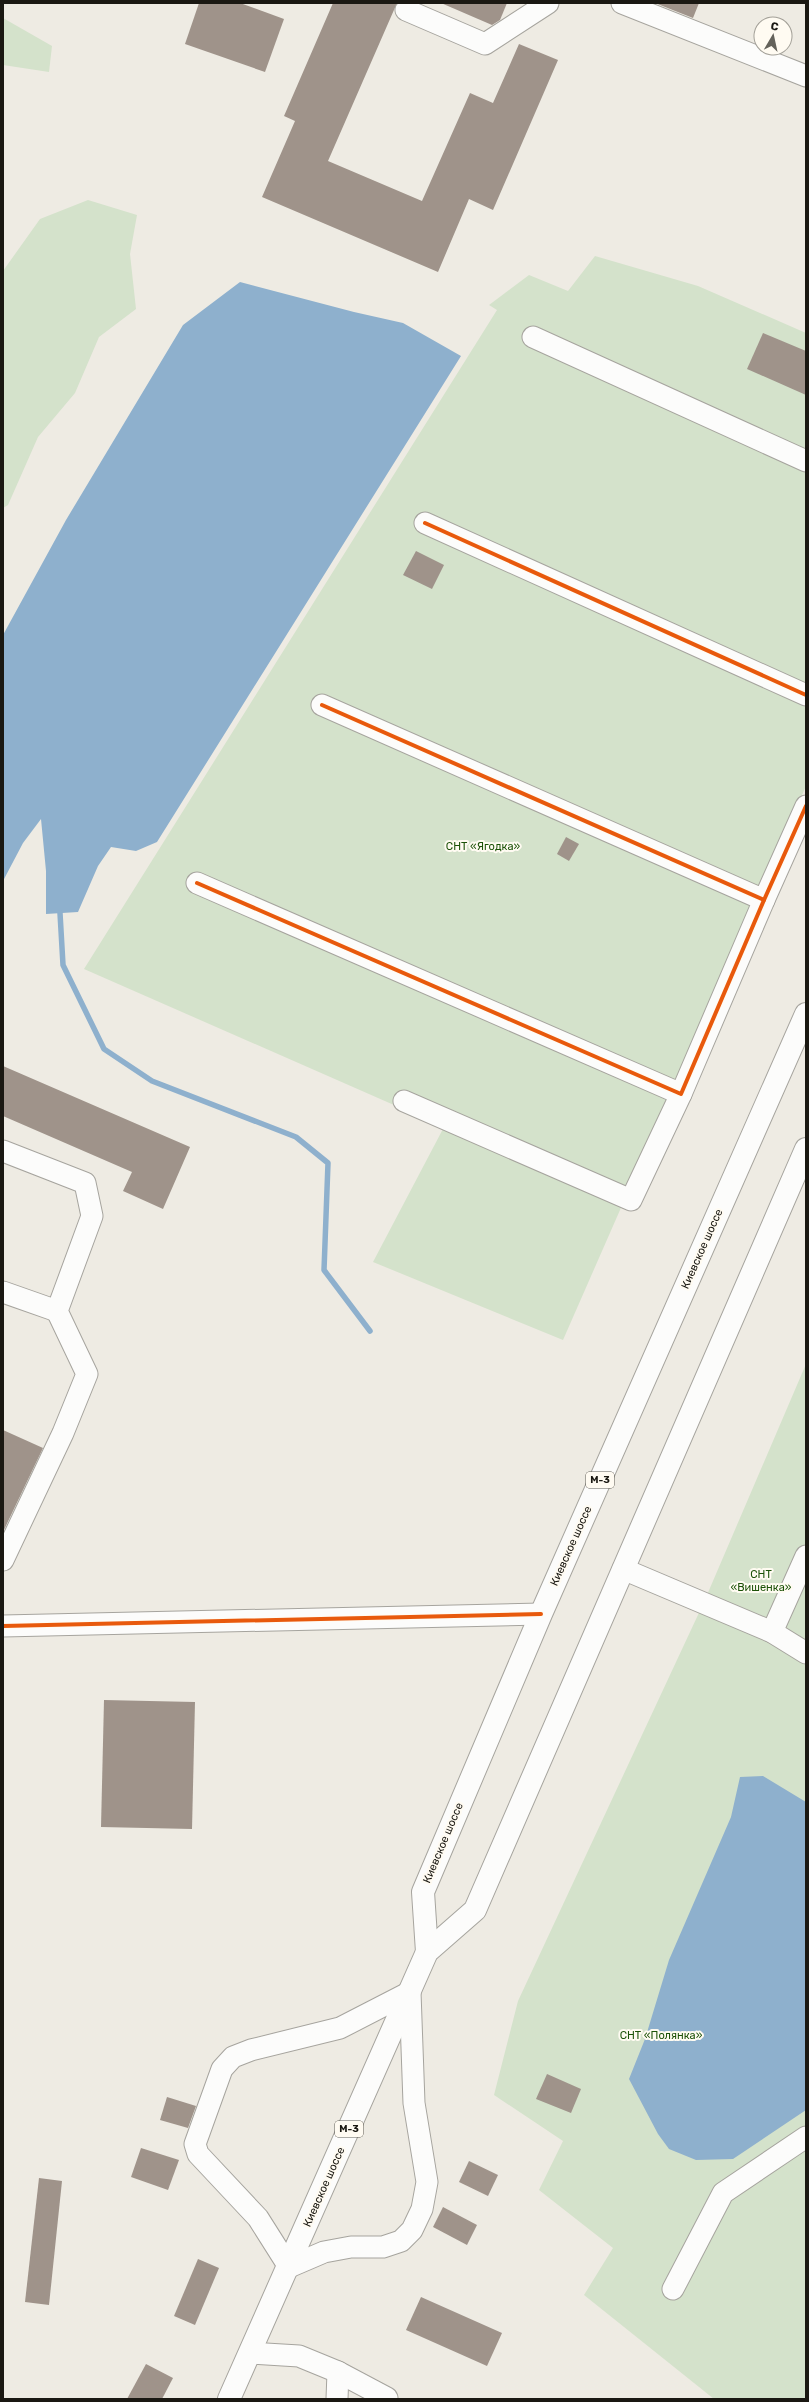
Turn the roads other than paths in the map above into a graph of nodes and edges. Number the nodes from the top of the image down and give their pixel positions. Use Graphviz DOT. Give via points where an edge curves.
graph roads {
  1 [pos="548,3"];
  2 [pos="622,3"];
  3 [pos="406,10"];
  4 [pos="806,76"];
  5 [pos="534,337"];
  6 [pos="806,461"];
  7 [pos="424,523"];
  8 [pos="806,695"];
  9 [pos="322,705"];
  10 [pos="806,806"];
  11 [pos="197,883"];
  12 [pos="764,900"];
  13 [pos="806,1014"];
  14 [pos="681,1094"];
  15 [pos="404,1101"];
  16 [pos="806,1149"];
  17 [pos="3,1151"];
  18 [pos="3,1292"];
  19 [pos="57,1311"];
  20 [pos="806,1556"];
  21 [pos="3,1560"];
  22 [pos="623,1569"];
  23 [pos="541,1614"];
  24 [pos="3,1626"];
  25 [pos="772,1632"];
  26 [pos="806,1653"];
  27 [pos="427,1952"];
  28 [pos="410,1992"];
  29 [pos="806,2137"];
  30 [pos="289,2266"];
  31 [pos="672,2289"];
  32 [pos="251,2353"];
  33 [pos="338,2372"];
  34 [pos="387,2398"];
  35 [pos="229,2399"];
  36 [pos="337,2399"];
  1 -- 3 [label="street" via="485,44"];
  2 -- 4 [label="street"];
  5 -- 6 [label="street"];
  7 -- 8 [label="street"];
  9 -- 12 [label="street"];
  10 -- 12 [label="street"];
  11 -- 14 [label="street"];
  12 -- 14 [label="street"];
  13 -- 23 [label="highway, Киевское шоссе / М-3"];
  14 -- 15 [label="street" via="631,1200"];
  16 -- 22 [label="highway, Киевское шоссе / М-3"];
  17 -- 19 [label="street" via="85,1184 92,1216"];
  18 -- 19 [label="street"];
  19 -- 21 [label="street" via="87,1374 63,1433"];
  20 -- 25 [label="street"];
  22 -- 25 [label="street"];
  22 -- 27 [label="highway, Киевское шоссе / М-3" via="475,1910"];
  23 -- 24 [label="street"];
  23 -- 27 [label="highway, Киевское шоссе / М-3" via="423,1892"];
  25 -- 26 [label="street"];
  27 -- 28 [label="highway, Киевское шоссе / М-3"];
  28 -- 30 [label="highway, Киевское шоссе / М-3"];
  28 -- 30 [label="street" via="414,2103 427,2182 422,2209 412,2230 400,2241 383,2247 351,2247 324,2252"];
  28 -- 30 [label="street" via="340,2028 251,2050 233,2057 222,2068 195,2144 198,2154 258,2218"];
  29 -- 31 [label="street" via="724,2193"];
  30 -- 32 [label="highway, Киевское шоссе / М-3"];
  32 -- 33 [label="street" via="299,2356"];
  32 -- 35 [label="highway, Киевское шоссе / М-3"];
  33 -- 34 [label="street"];
  33 -- 36 [label="street"];
}
